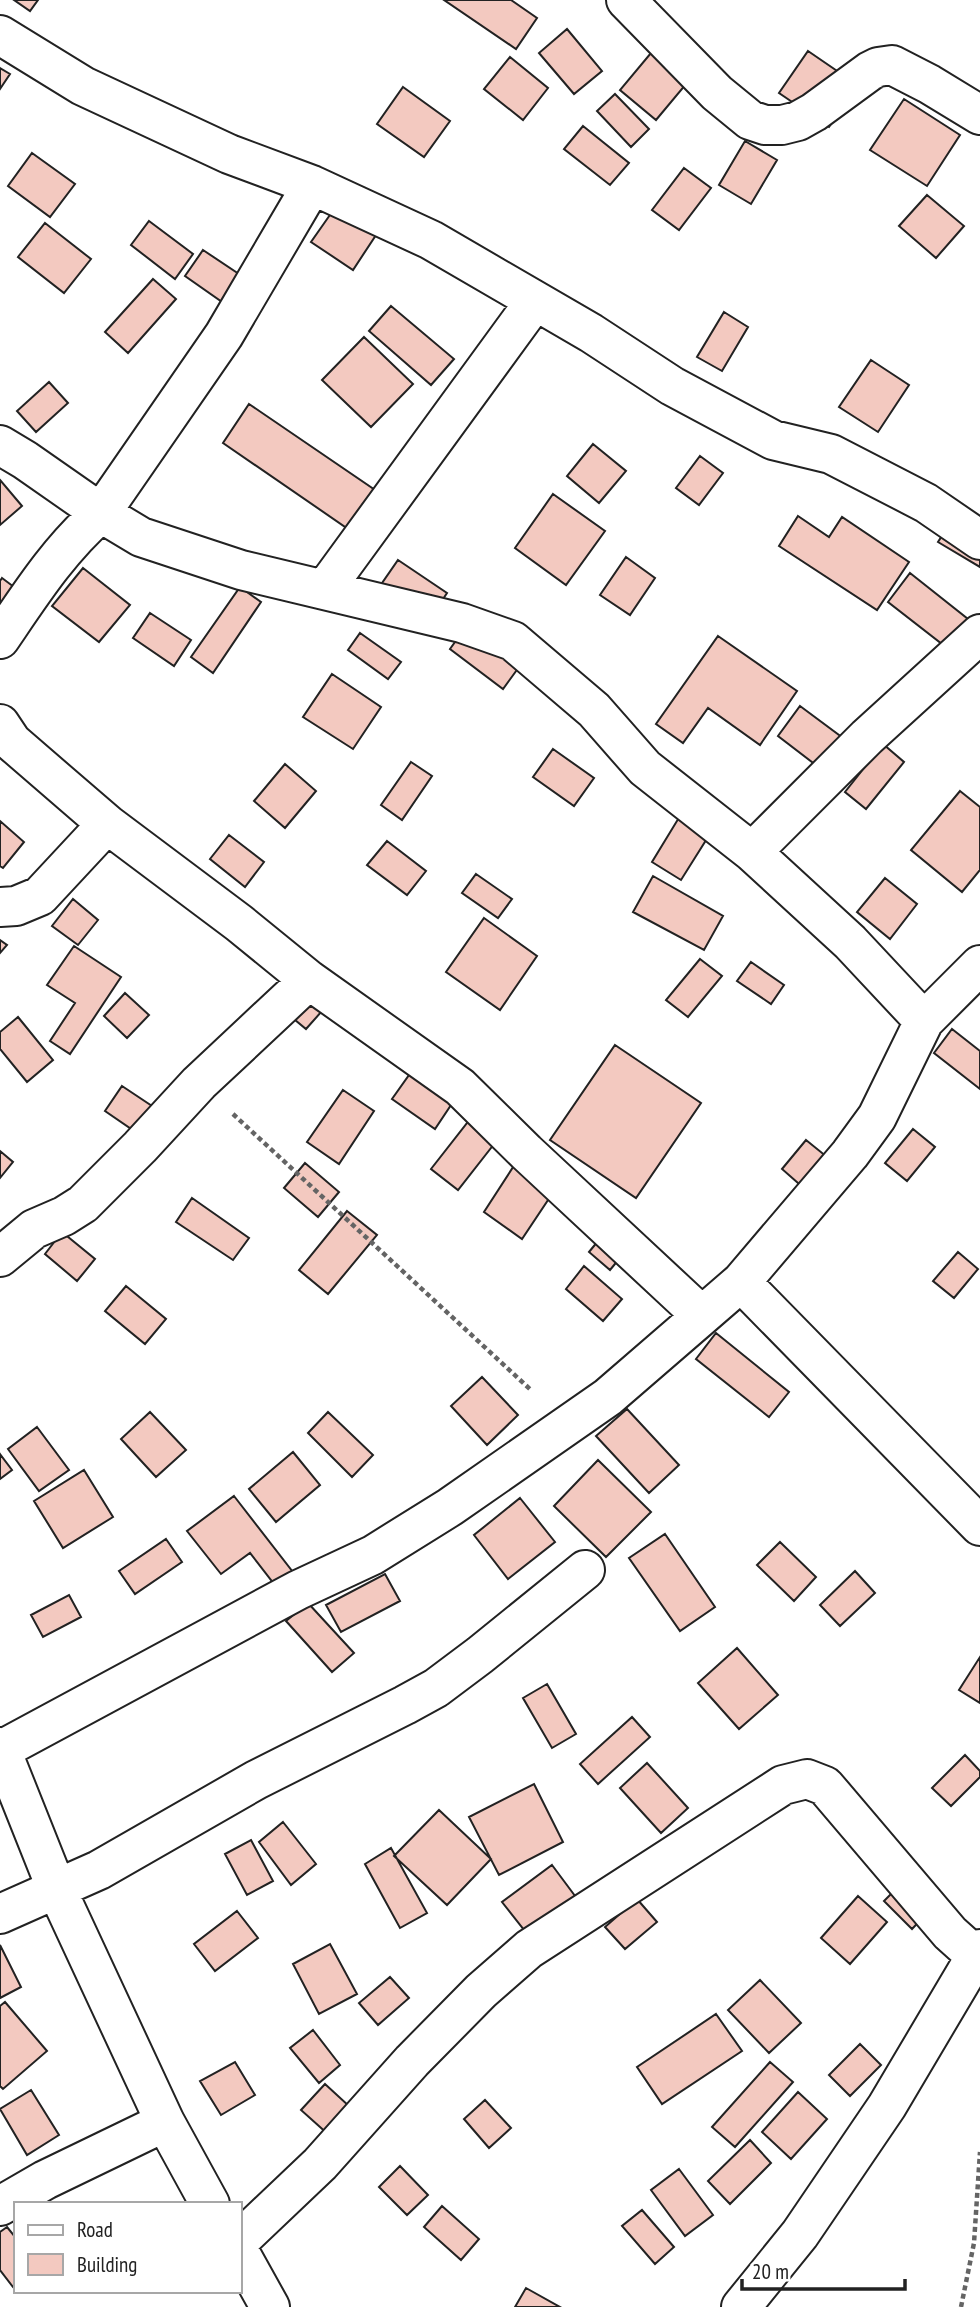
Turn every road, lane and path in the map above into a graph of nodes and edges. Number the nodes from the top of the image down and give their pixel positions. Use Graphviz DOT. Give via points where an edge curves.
graph roads {
  1 [pos="626,0"];
  2 [pos="0,35"];
  3 [pos="980,115"];
  4 [pos="312,185"];
  5 [pos="535,301"];
  6 [pos="0,445"];
  7 [pos="101,513"];
  8 [pos="980,540"];
  9 [pos="325,589"];
  10 [pos="980,634"];
  11 [pos="0,639"];
  12 [pos="0,724"];
  13 [pos="107,824"];
  14 [pos="752,852"];
  15 [pos="0,907"];
  16 [pos="980,965"];
  17 [pos="309,980"];
  18 [pos="924,1021"];
  19 [pos="199,1083"];
  20 [pos="0,1257"];
  21 [pos="741,1282"];
  22 [pos="701,1315"];
  23 [pos="570,1426"];
  24 [pos="980,1526"];
  25 [pos="585,1570"];
  26 [pos="1,1748"];
  27 [pos="58,1889"];
  28 [pos="0,1914"];
  29 [pos="978,1955"];
  30 [pos="165,2122"];
  31 [pos="980,2152"];
  32 [pos="5,2197"];
  33 [pos="209,2202"];
  34 [pos="242,2238"];
  35 [pos="242,2257"];
  36 [pos="270,2307"];
  37 [pos="741,2307"];
  38 [pos="961,2307"];
  1 -- 3 [label="street" via="717,93 751,121 782,125 798,121 870,71 892,65"];
  2 -- 4 [label="street" via="83,86 229,154"];
  4 -- 5 [label="street" via="431,240"];
  4 -- 7 [label="street" via="224,335"];
  5 -- 8 [label="street" via="672,386 773,440 831,454 926,503"];
  5 -- 9 [label="street"];
  6 -- 7 [label="street"];
  7 -- 9 [label="street" via="141,537 228,566"];
  7 -- 11 [label="street" via="64,551"];
  9 -- 14 [label="street" via="462,623 513,641 594,710 645,768"];
  10 -- 14 [label="street" via="867,737"];
  12 -- 13 [label="street" via="12,742"];
  13 -- 15 [label="street" via="40,896"];
  13 -- 17 [label="street"];
  14 -- 18 [label="street" via="850,942"];
  16 -- 18 [label="street"];
  17 -- 19 [label="street"];
  17 -- 22 [label="street" via="460,1087"];
  18 -- 21 [label="street" via="877,1117"];
  19 -- 20 [label="street" via="83,1204 34,1229"];
  19 -- 23 [label="path"];
  21 -- 22 [label="street"];
  21 -- 24 [label="street"];
  22 -- 23 [label="street"];
  23 -- 26 [label="street" via="373,1555"];
  25 -- 27 [label="street" via="436,1688"];
  26 -- 27 [label="street"];
  27 -- 28 [label="street"];
  27 -- 30 [label="street"];
  29 -- 34 [label="street" via="950,1933 825,1786 807,1779 783,1785 530,1949 412,2061 320,2165"];
  29 -- 37 [label="street" via="887,2106 800,2234"];
  30 -- 32 [label="street"];
  30 -- 33 [label="street"];
  31 -- 38 [label="path" via="974,2244"];
  35 -- 36 [label="street"];
}
